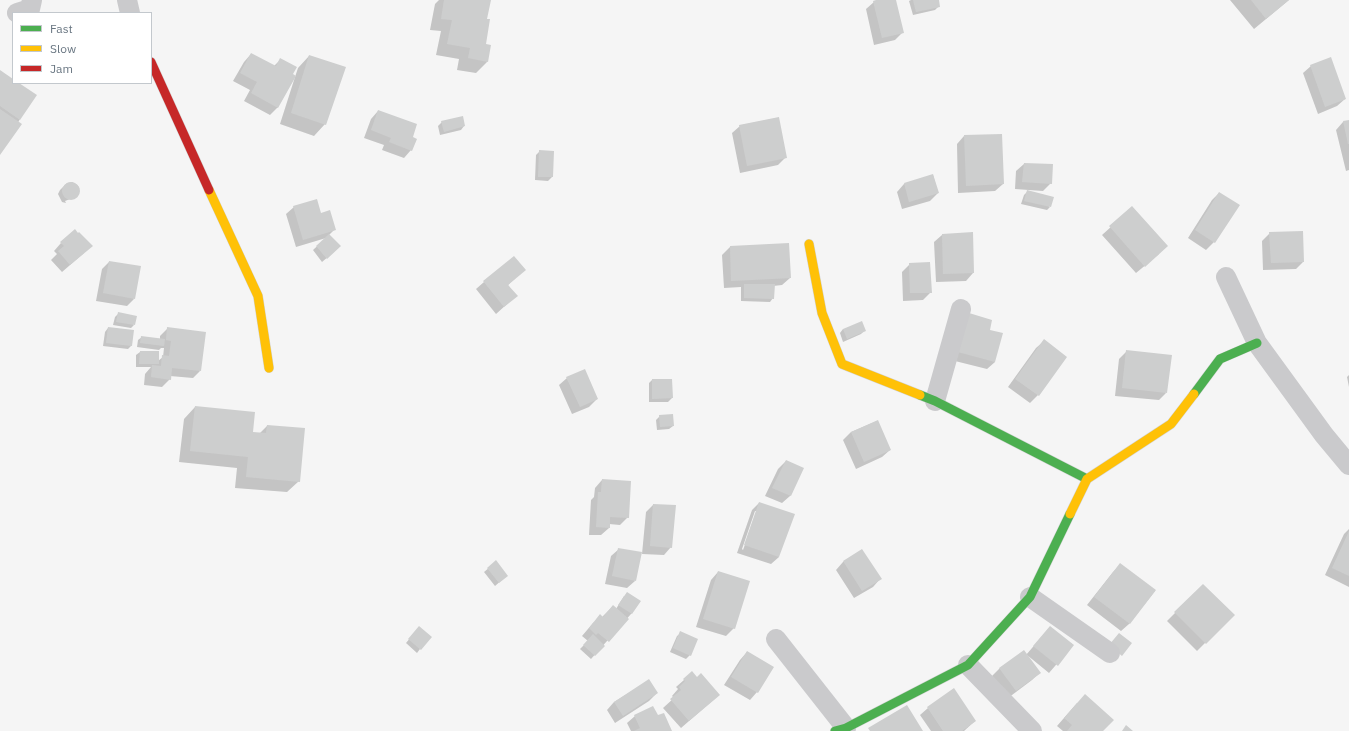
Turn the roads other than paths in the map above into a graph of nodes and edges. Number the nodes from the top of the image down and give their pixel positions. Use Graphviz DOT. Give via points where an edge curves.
graph roads {
  1 [pos="32,0"];
  2 [pos="127,0"];
  3 [pos="20,12"];
  4 [pos="130,12"];
  5 [pos="0,14"];
  6 [pos="12,14"];
  7 [pos="152,64"];
  8 [pos="809,244"];
  9 [pos="1226,277"];
  10 [pos="961,309"];
  11 [pos="1257,344"];
  12 [pos="269,368"];
  13 [pos="935,401"];
  14 [pos="1349,465"];
  15 [pos="1088,479"];
  16 [pos="1030,597"];
  17 [pos="776,639"];
  18 [pos="1110,654"];
  19 [pos="968,665"];
  20 [pos="840,730"];
  21 [pos="1032,731"];
  1 -- 3 [label="street" via="30,9"];
  2 -- 4 [label="street"];
  5 -- 6 [label="street"];
  7 -- 12 [label="street" via="258,296"];
  8 -- 13 [label="street" via="822,313 842,364"];
  9 -- 11 [label="street"];
  10 -- 13 [label="street"];
  11 -- 14 [label="street"];
  11 -- 15 [label="street" via="1220,359 1171,424"];
  13 -- 15 [label="street"];
  15 -- 16 [label="street"];
  16 -- 18 [label="street"];
  16 -- 19 [label="street"];
  17 -- 20 [label="street"];
  19 -- 20 [label="street"];
  19 -- 21 [label="street"];
}
